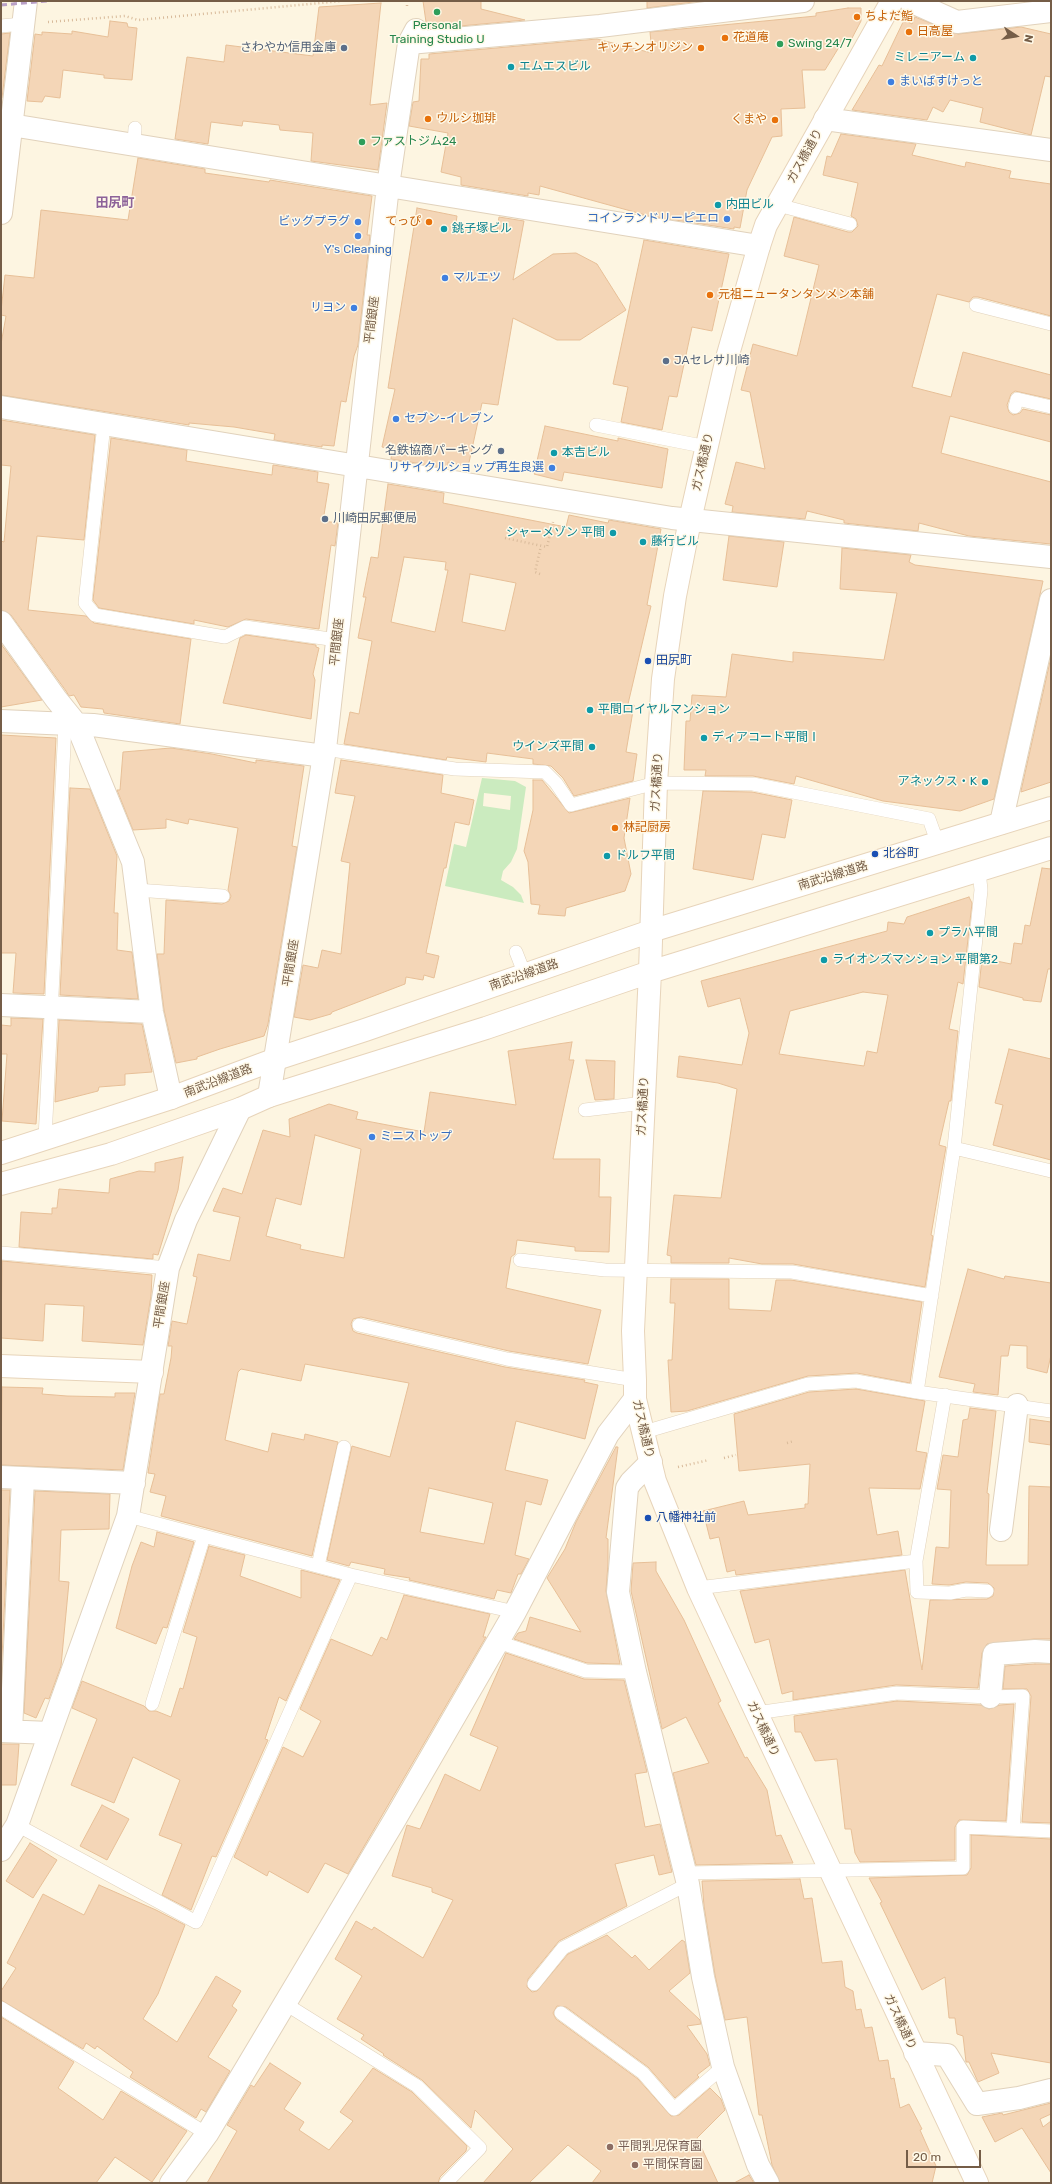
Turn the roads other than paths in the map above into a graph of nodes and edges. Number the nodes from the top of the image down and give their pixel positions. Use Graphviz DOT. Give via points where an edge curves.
graph roads {
  1 [pos="26,1"];
  2 [pos="803,1"];
  3 [pos="892,1"];
  4 [pos="910,1"];
  5 [pos="1051,11"];
  6 [pos="12,25"];
  7 [pos="825,119"];
  8 [pos="11,125"];
  9 [pos="1051,150"];
  10 [pos="388,186"];
  11 [pos="778,205"];
  12 [pos="1,213"];
  13 [pos="850,224"];
  14 [pos="759,246"];
  15 [pos="976,305"];
  16 [pos="1051,324"];
  17 [pos="1,407"];
  18 [pos="1015,407"];
  19 [pos="1051,407"];
  20 [pos="104,424"];
  21 [pos="596,425"];
  22 [pos="707,447"];
  23 [pos="356,464"];
  24 [pos="690,520"];
  25 [pos="1051,557"];
  26 [pos="1051,600"];
  27 [pos="1,622"];
  28 [pos="337,640"];
  29 [pos="1,721"];
  30 [pos="71,725"];
  31 [pos="324,753"];
  32 [pos="656,783"];
  33 [pos="1051,808"];
  34 [pos="1001,823"];
  35 [pos="938,844"];
  36 [pos="1051,848"];
  37 [pos="979,871"];
  38 [pos="136,890"];
  39 [pos="223,896"];
  40 [pos="651,931"];
  41 [pos="516,952"];
  42 [pos="650,972"];
  43 [pos="525,975"];
  44 [pos="1,1005"];
  45 [pos="52,1007"];
  46 [pos="152,1012"];
  47 [pos="276,1059"];
  48 [pos="269,1096"];
  49 [pos="171,1098"];
  50 [pos="644,1103"];
  51 [pos="240,1108"];
  52 [pos="585,1110"];
  53 [pos="45,1139"];
  54 [pos="954,1148"];
  55 [pos="1,1153"];
  56 [pos="1051,1171"];
  57 [pos="1,1184"];
  58 [pos="1,1253"];
  59 [pos="520,1260"];
  60 [pos="168,1268"];
  61 [pos="636,1269"];
  62 [pos="932,1296"];
  63 [pos="359,1325"];
  64 [pos="1,1366"];
  65 [pos="152,1372"];
  66 [pos="635,1389"];
  67 [pos="917,1392"];
  68 [pos="944,1394"];
  69 [pos="1017,1405"];
  70 [pos="1051,1411"];
  71 [pos="644,1432"];
  72 [pos="344,1447"];
  73 [pos="651,1462"];
  74 [pos="1,1477"];
  75 [pos="23,1478"];
  76 [pos="134,1483"];
  77 [pos="128,1516"];
  78 [pos="1001,1530"];
  79 [pos="204,1536"];
  80 [pos="916,1561"];
  81 [pos="318,1566"];
  82 [pos="351,1575"];
  83 [pos="698,1588"];
  84 [pos="987,1591"];
  85 [pos="515,1612"];
  86 [pos="498,1642"];
  87 [pos="1051,1652"];
  88 [pos="635,1672"];
  89 [pos="990,1697"];
  90 [pos="152,1704"];
  91 [pos="756,1713"];
  92 [pos="6,1731"];
  93 [pos="50,1733"];
  94 [pos="17,1825"];
  95 [pos="1013,1829"];
  96 [pos="1051,1831"];
  97 [pos="1,1850"];
  98 [pos="830,1871"];
  99 [pos="687,1879"];
  100 [pos="534,1984"];
  101 [pos="284,2003"];
  102 [pos="1,2008"];
  103 [pos="561,2013"];
  104 [pos="915,2053"];
  105 [pos="723,2067"];
  106 [pos="1051,2090"];
  107 [pos="207,2134"];
  108 [pos="171,2183"];
  109 [pos="446,2183"];
  110 [pos="768,2183"];
  111 [pos="977,2183"];
  1 -- 6 [label="street"];
  2 -- 10 [label="street, 平間銀座" via="600,26 412,37"];
  3 -- 7 [label="street, ガス橋通り"];
  4 -- 5 [label="street" via="957,22"];
  6 -- 8 [label="street"];
  7 -- 9 [label="street"];
  7 -- 11 [label="street, ガス橋通り"];
  8 -- 10 [label="street" via="134,137"];
  8 -- 12 [label="street"];
  10 -- 14 [label="street"];
  10 -- 23 [label="street, 平間銀座"];
  11 -- 13 [label="lane"];
  11 -- 14 [label="street, ガス橋通り" via="766,225"];
  14 -- 22 [label="street, ガス橋通り" via="727,358"];
  15 -- 16 [label="lane"];
  17 -- 20 [label="street"];
  18 -- 19 [label="lane" via="1017,399"];
  20 -- 23 [label="street"];
  20 -- 28 [label="lane" via="85,603 95,616 225,637 245,627"];
  21 -- 22 [label="lane"];
  22 -- 24 [label="street, ガス橋通り"];
  23 -- 24 [label="street"];
  23 -- 28 [label="street, 平間銀座"];
  24 -- 25 [label="street"];
  24 -- 32 [label="street, ガス橋通り" via="675,596 663,679"];
  26 -- 34 [label="street"];
  27 -- 30 [label="street"];
  28 -- 31 [label="street, 平間銀座"];
  29 -- 30 [label="street"];
  30 -- 31 [label="street" via="93,725"];
  30 -- 38 [label="street" via="133,862"];
  30 -- 45 [label="lane"];
  31 -- 32 [label="lane" via="455,769 545,772 556,783 570,805"];
  31 -- 47 [label="street, 平間銀座"];
  32 -- 35 [label="lane" via="753,784 831,804 929,819"];
  32 -- 40 [label="street, ガス橋通り"];
  33 -- 34 [label="street, 南武沿線道路"];
  34 -- 35 [label="street, 南武沿線道路"];
  35 -- 40 [label="street, 南武沿線道路"];
  36 -- 37 [label="street"];
  37 -- 42 [label="street"];
  37 -- 54 [label="lane" via="981,890"];
  38 -- 39 [label="lane"];
  38 -- 46 [label="street"];
  40 -- 42 [label="street, ガス橋通り"];
  40 -- 43 [label="street, 南武沿線道路"];
  41 -- 43 [label="lane"];
  42 -- 48 [label="street" via="486,1028"];
  42 -- 50 [label="street, ガス橋通り"];
  43 -- 47 [label="street, 南武沿線道路"];
  44 -- 45 [label="street"];
  45 -- 46 [label="street"];
  45 -- 53 [label="lane"];
  46 -- 49 [label="street"];
  47 -- 48 [label="street, 平間銀座"];
  47 -- 49 [label="street, 南武沿線道路"];
  48 -- 51 [label="street"];
  49 -- 53 [label="street, 南武沿線道路"];
  50 -- 52 [label="lane"];
  50 -- 61 [label="street, ガス橋通り"];
  51 -- 57 [label="street" via="111,1154"];
  51 -- 60 [label="street, 平間銀座" via="186,1220"];
  53 -- 55 [label="street, 南武沿線道路"];
  54 -- 56 [label="lane"];
  54 -- 62 [label="lane"];
  58 -- 60 [label="lane"];
  59 -- 61 [label="lane" via="606,1270"];
  60 -- 65 [label="street, 平間銀座"];
  61 -- 62 [label="lane" via="792,1272"];
  61 -- 66 [label="street, ガス橋通り" via="633,1331"];
  62 -- 67 [label="lane"];
  63 -- 66 [label="lane"];
  64 -- 65 [label="street"];
  65 -- 76 [label="street, 平間銀座"];
  66 -- 71 [label="street, ガス橋通り"];
  66 -- 85 [label="street" via="608,1434 587,1459"];
  67 -- 68 [label="lane"];
  67 -- 71 [label="lane" via="856,1381 808,1384"];
  68 -- 69 [label="lane"];
  68 -- 80 [label="lane"];
  69 -- 70 [label="lane"];
  69 -- 78 [label="street"];
  71 -- 73 [label="street, ガス橋通り"];
  72 -- 81 [label="lane"];
  73 -- 83 [label="street, ガス橋通り" via="655,1481"];
  73 -- 88 [label="street" via="630,1482 628,1488 618,1592"];
  74 -- 75 [label="street"];
  75 -- 76 [label="street"];
  75 -- 92 [label="street"];
  76 -- 77 [label="street, 平間銀座"];
  77 -- 79 [label="lane"];
  77 -- 93 [label="street, 平間銀座"];
  79 -- 81 [label="lane"];
  79 -- 90 [label="lane"];
  80 -- 83 [label="lane"];
  80 -- 84 [label="lane" via="918,1592"];
  81 -- 82 [label="lane"];
  82 -- 85 [label="lane"];
  82 -- 94 [label="lane" via="196,1922"];
  83 -- 91 [label="street, ガス橋通り"];
  85 -- 86 [label="street"];
  86 -- 88 [label="lane" via="586,1671"];
  86 -- 101 [label="street"];
  87 -- 89 [label="street" via="994,1654"];
  88 -- 99 [label="street"];
  89 -- 91 [label="lane" via="897,1693"];
  89 -- 95 [label="lane" via="1023,1696"];
  91 -- 98 [label="street, ガス橋通り"];
  92 -- 93 [label="street"];
  93 -- 94 [label="street, 平間銀座"];
  94 -- 97 [label="street, 平間銀座"];
  95 -- 96 [label="lane"];
  95 -- 98 [label="lane" via="963,1827 963,1868"];
  98 -- 99 [label="lane"];
  98 -- 104 [label="street, ガス橋通り"];
  99 -- 100 [label="lane" via="563,1948"];
  99 -- 105 [label="street" via="703,1977"];
  101 -- 107 [label="street"];
  101 -- 109 [label="lane" via="417,2086 480,2148"];
  102 -- 107 [label="lane"];
  103 -- 105 [label="lane" via="643,2073 674,2109"];
  104 -- 106 [label="street" via="947,2055 977,2104"];
  104 -- 111 [label="street, ガス橋通り"];
  105 -- 110 [label="street" via="758,2165"];
  107 -- 108 [label="street"];
}
